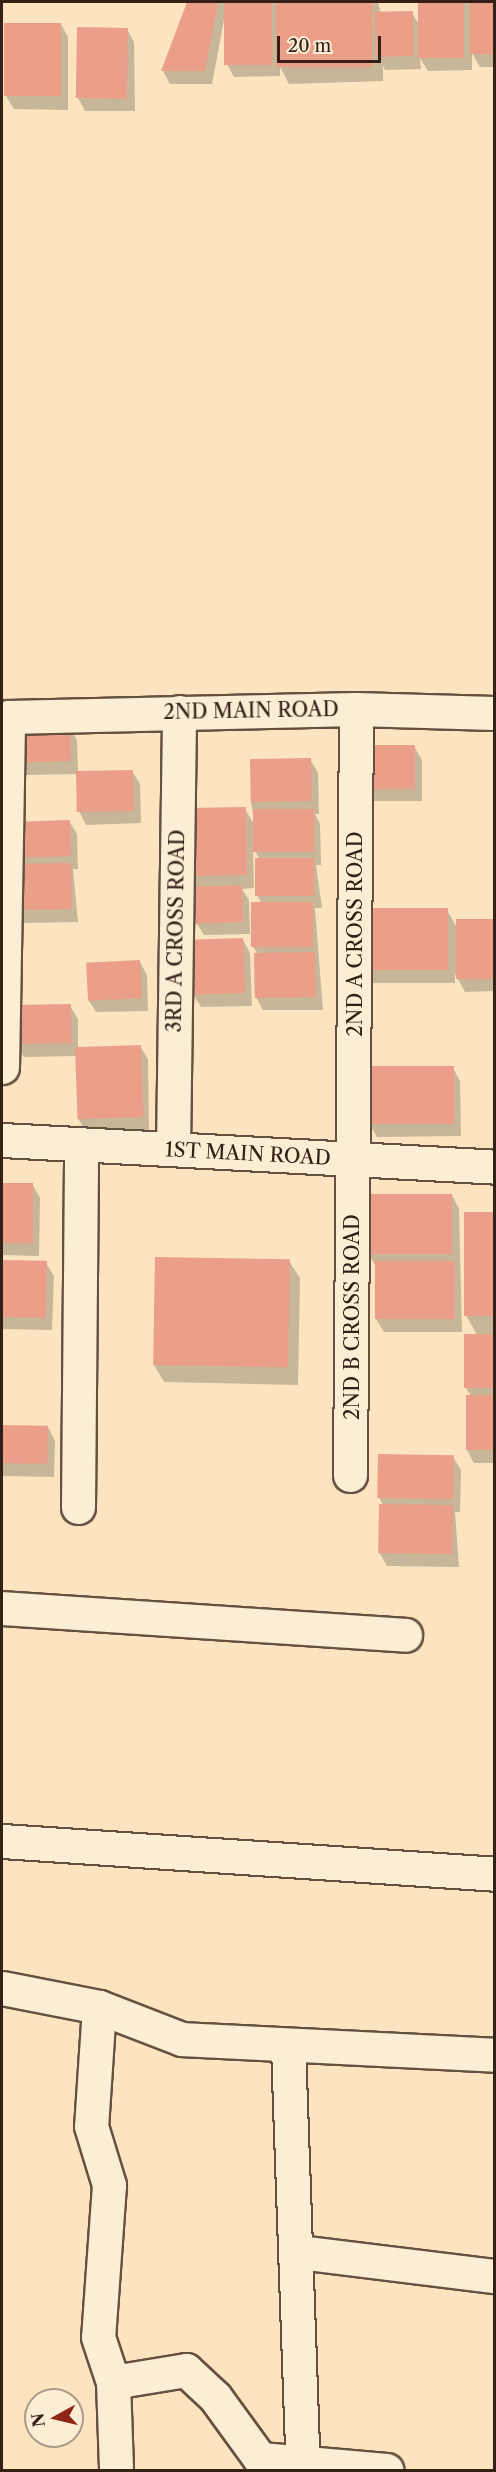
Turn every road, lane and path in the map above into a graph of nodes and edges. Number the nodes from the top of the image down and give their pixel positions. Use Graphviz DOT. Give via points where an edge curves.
graph roads {
  1 [pos="356,709"];
  2 [pos="179,712"];
  3 [pos="495,713"];
  4 [pos="2,1067"];
  5 [pos="2,1140"];
  6 [pos="81,1144"];
  7 [pos="173,1149"];
  8 [pos="353,1160"];
  9 [pos="495,1167"];
  10 [pos="350,1475"];
  11 [pos="78,1507"];
  12 [pos="2,1608"];
  13 [pos="405,1635"];
  14 [pos="2,1841"];
  15 [pos="495,1874"];
  16 [pos="2,1988"];
  17 [pos="99,2007"];
  18 [pos="288,2048"];
  19 [pos="495,2055"];
  20 [pos="298,2252"];
  21 [pos="495,2276"];
  22 [pos="113,2382"];
  23 [pos="302,2467"];
  24 [pos="116,2470"];
  25 [pos="387,2470"];
  1 -- 2 [label="street, 2ND MAIN ROAD"];
  1 -- 3 [label="street, 2ND MAIN ROAD"];
  1 -- 8 [label="street, 2ND A CROSS ROAD"];
  2 -- 4 [label="street, 2ND MAIN ROAD" via="8,717"];
  2 -- 7 [label="street, 3RD A CROSS ROAD"];
  5 -- 6 [label="street, 1ST MAIN ROAD"];
  6 -- 7 [label="street, 1ST MAIN ROAD"];
  6 -- 11 [label="street"];
  7 -- 8 [label="street, 1ST MAIN ROAD"];
  8 -- 9 [label="street, 1ST MAIN ROAD"];
  8 -- 10 [label="street, 2ND B CROSS ROAD"];
  12 -- 13 [label="street"];
  14 -- 15 [label="street"];
  16 -- 17 [label="street"];
  17 -- 18 [label="street" via="182,2039"];
  17 -- 22 [label="street" via="91,2126 109,2185 98,2337"];
  18 -- 19 [label="street"];
  18 -- 20 [label="street"];
  20 -- 21 [label="street"];
  20 -- 23 [label="street"];
  22 -- 23 [label="street" via="186,2370 215,2397 260,2459"];
  22 -- 24 [label="street"];
  23 -- 25 [label="street"];
}
